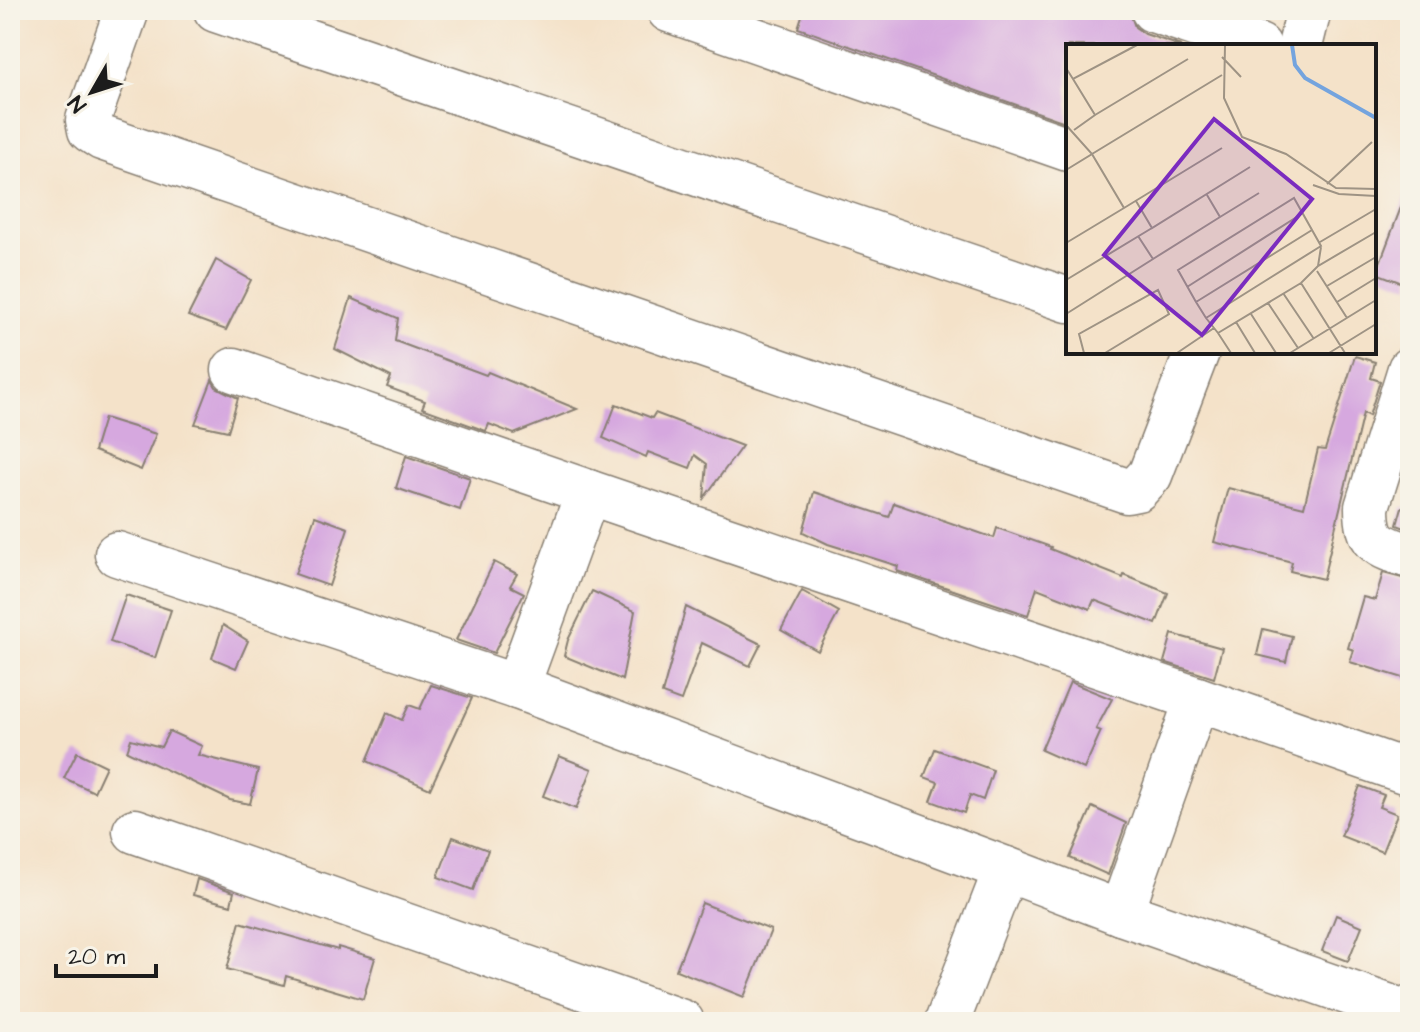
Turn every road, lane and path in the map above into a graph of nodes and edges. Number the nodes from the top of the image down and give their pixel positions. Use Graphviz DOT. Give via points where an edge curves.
graph roads {
  1 [pos="127,10"];
  2 [pos="216,10"];
  3 [pos="669,10"];
  4 [pos="1153,10"];
  5 [pos="1309,10"];
  6 [pos="1253,44"];
  7 [pos="1300,44"];
  8 [pos="1066,148"];
  9 [pos="1066,299"];
  10 [pos="1196,354"];
  11 [pos="1410,369"];
  12 [pos="234,370"];
  13 [pos="588,492"];
  14 [pos="117,554"];
  15 [pos="1410,556"];
  16 [pos="517,687"];
  17 [pos="1197,699"];
  18 [pos="1410,773"];
  19 [pos="135,831"];
  20 [pos="1006,869"];
  21 [pos="1121,913"];
  22 [pos="1410,1014"];
  23 [pos="682,1022"];
  24 [pos="947,1022"];
  1 -- 10 [label="street" via="88,120 90,130 102,138 1127,491 1137,489 1150,475"];
  2 -- 9 [label="street"];
  3 -- 8 [label="street"];
  4 -- 6 [label="street"];
  5 -- 7 [label="street"];
  11 -- 15 [label="street" via="1367,507 1371,538"];
  12 -- 13 [label="street"];
  13 -- 16 [label="street"];
  13 -- 17 [label="street"];
  14 -- 16 [label="street"];
  16 -- 20 [label="street"];
  17 -- 18 [label="street"];
  17 -- 21 [label="street"];
  19 -- 23 [label="street"];
  20 -- 21 [label="street"];
  20 -- 24 [label="street"];
  21 -- 22 [label="street"];
}
